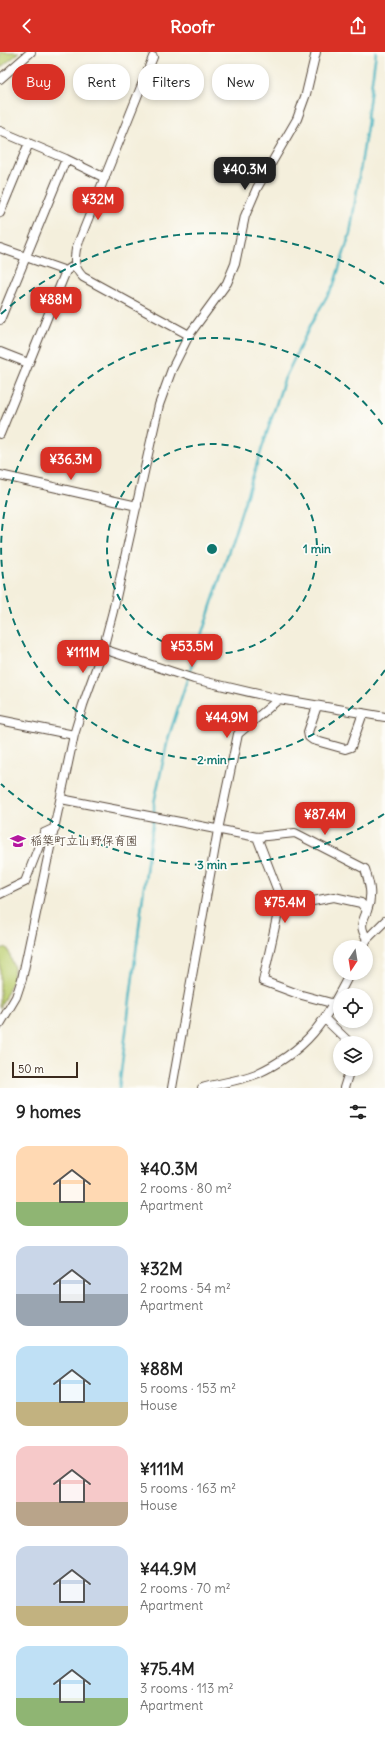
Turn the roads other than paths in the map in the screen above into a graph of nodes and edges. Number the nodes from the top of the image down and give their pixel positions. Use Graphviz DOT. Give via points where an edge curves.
graph roads {
  1 [pos="31,52"];
  2 [pos="316,52"];
  3 [pos="153,57"];
  4 [pos="0,79"];
  5 [pos="0,131"];
  6 [pos="29,143"];
  7 [pos="66,159"];
  8 [pos="105,178"];
  9 [pos="0,213"];
  10 [pos="0,248"];
  11 [pos="25,257"];
  12 [pos="75,265"];
  13 [pos="66,271"];
  14 [pos="0,320"];
  15 [pos="189,335"];
  16 [pos="0,352"];
  17 [pos="28,364"];
  18 [pos="0,434"];
  19 [pos="0,475"];
  20 [pos="137,506"];
  21 [pos="103,649"];
  22 [pos="279,699"];
  23 [pos="317,706"];
  24 [pos="363,713"];
  25 [pos="385,717"];
  26 [pos="0,720"];
  27 [pos="74,735"];
  28 [pos="61,799"];
  29 [pos="55,828"];
  30 [pos="218,830"];
  31 [pos="257,837"];
  32 [pos="0,894"];
  33 [pos="281,899"];
  34 [pos="367,911"];
  35 [pos="385,921"];
  36 [pos="367,939"];
  37 [pos="333,1003"];
  38 [pos="333,1007"];
  39 [pos="325,1019"];
  40 [pos="0,1024"];
  41 [pos="343,1036"];
  42 [pos="348,1076"];
  43 [pos="172,1088"];
  44 [pos="202,1088"];
  45 [pos="344,1088"];
  1 -- 4 [label="street"];
  2 -- 15 [label="street" via="297,119 256,188 245,216 235,264 227,283"];
  3 -- 8 [label="street"];
  5 -- 6 [label="street"];
  6 -- 7 [label="street"];
  6 -- 9 [label="street"];
  7 -- 8 [label="street"];
  7 -- 11 [label="street"];
  8 -- 12 [label="street" via="76,249"];
  10 -- 11 [label="street"];
  11 -- 13 [label="street"];
  11 -- 14 [label="street"];
  12 -- 13 [label="street"];
  12 -- 15 [label="street" via="77,272 83,277"];
  13 -- 17 [label="street"];
  15 -- 20 [label="street" via="158,405"];
  16 -- 17 [label="street"];
  17 -- 18 [label="street"];
  19 -- 20 [label="street"];
  20 -- 21 [label="street"];
  21 -- 22 [label="street" via="194,679"];
  21 -- 27 [label="street"];
  22 -- 23 [label="street"];
  22 -- 30 [label="street" via="238,734"];
  23 -- 24 [label="street"];
  23 -- 24 [label="street" via="308,732 309,737 345,749 351,747"];
  24 -- 25 [label="street"];
  26 -- 27 [label="street"];
  27 -- 28 [label="street"];
  28 -- 29 [label="street"];
  28 -- 30 [label="street"];
  29 -- 32 [label="street" via="44,833 25,882"];
  29 -- 40 [label="street" via="22,979 16,997"];
  30 -- 31 [label="street"];
  30 -- 43 [label="street"];
  31 -- 33 [label="street"];
  31 -- 34 [label="street" via="295,833 365,869 371,886 371,901"];
  33 -- 34 [label="street" via="313,901 334,897 361,904"];
  33 -- 37 [label="street" via="263,981"];
  34 -- 36 [label="street" via="362,922 362,930"];
  35 -- 36 [label="street"];
  38 -- 39 [label="street"];
  39 -- 41 [label="street"];
  39 -- 44 [label="street" via="308,1040 288,1056 255,1074"];
  42 -- 45 [label="street"];
}
